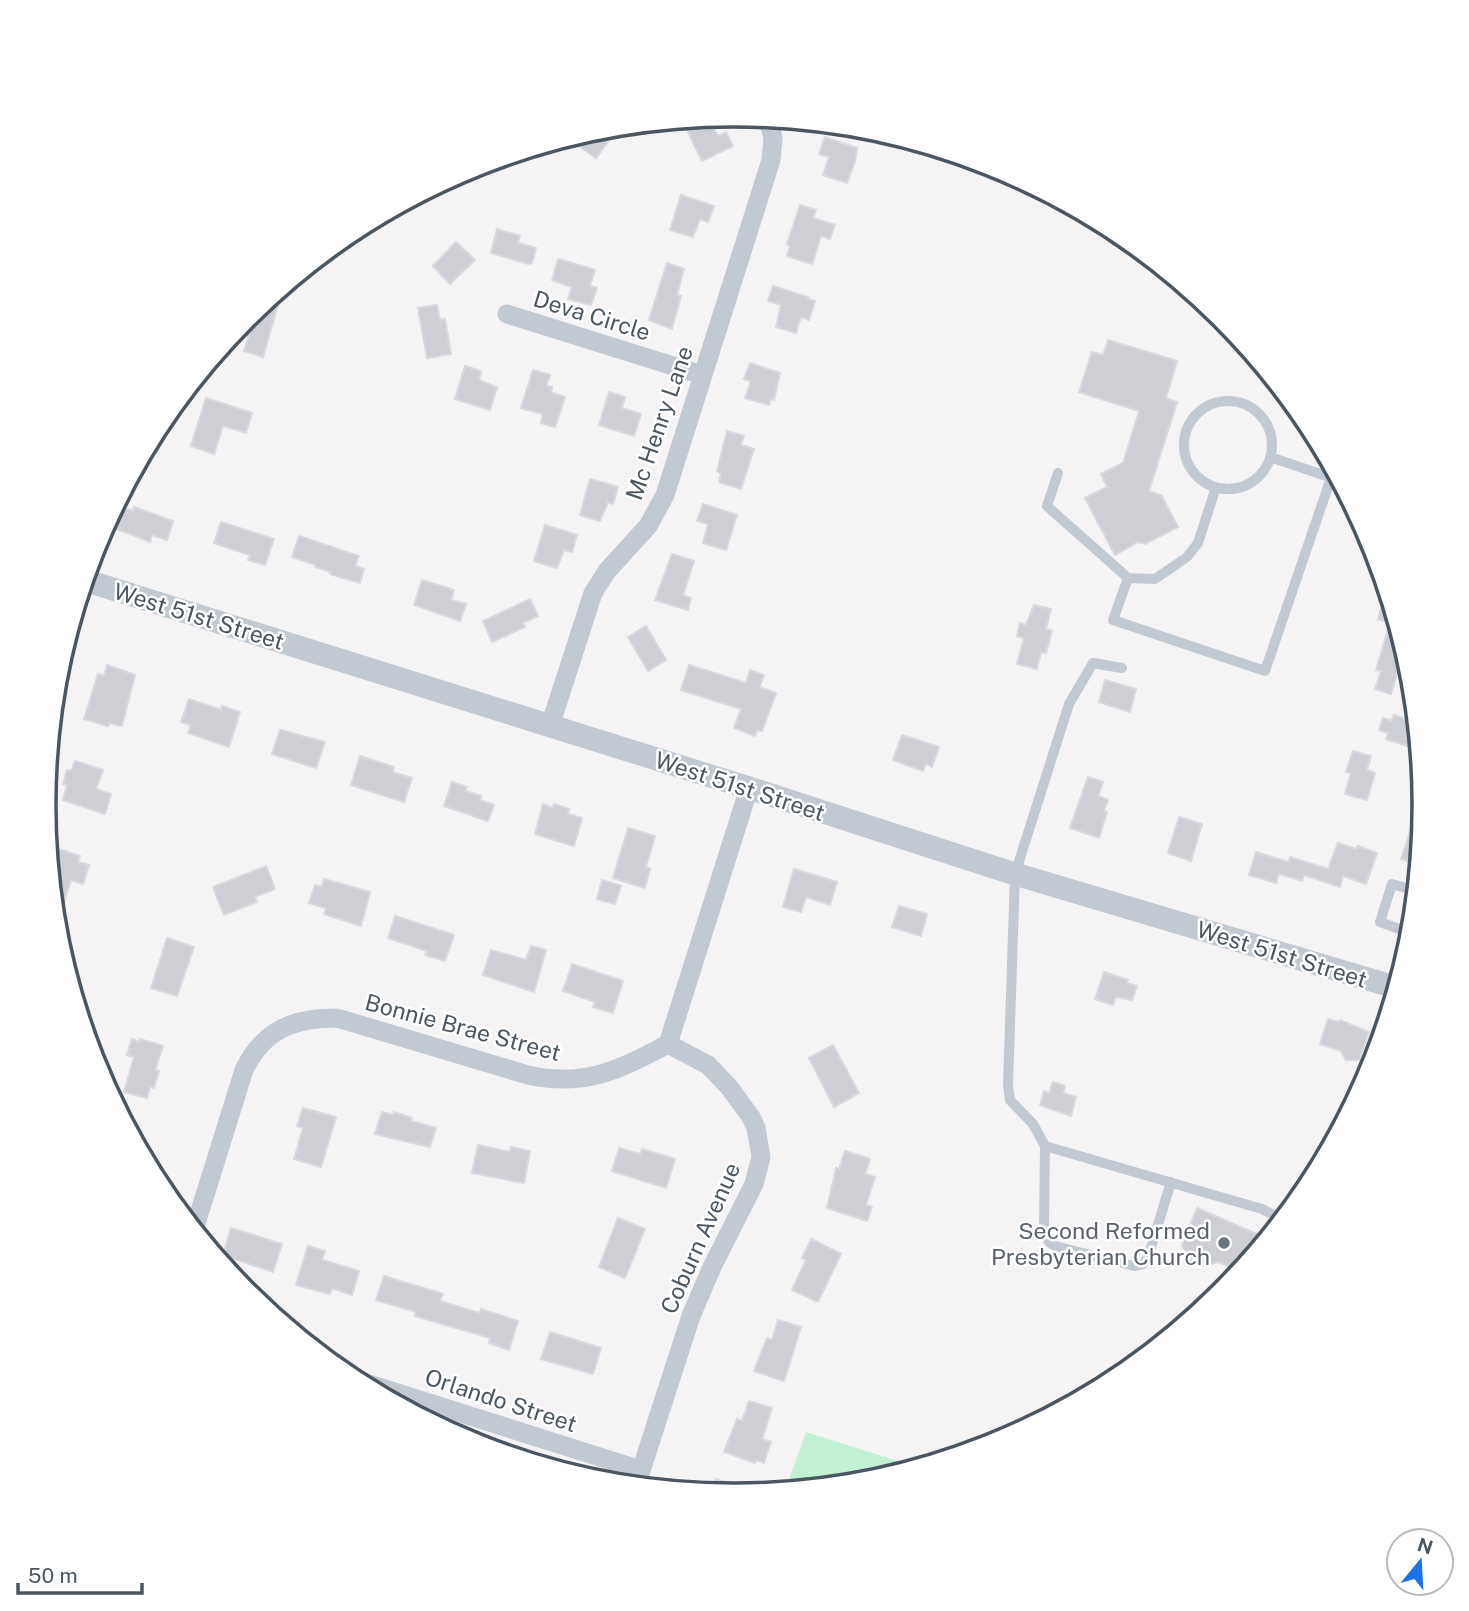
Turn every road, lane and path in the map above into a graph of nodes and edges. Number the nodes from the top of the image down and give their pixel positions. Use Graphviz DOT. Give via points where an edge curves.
graph roads {
  1 [pos="770,128"];
  2 [pos="507,314"];
  3 [pos="702,375"];
  4 [pos="1270,457"];
  5 [pos="1058,473"];
  6 [pos="1327,476"];
  7 [pos="1216,487"];
  8 [pos="1333,487"];
  9 [pos="1128,578"];
  10 [pos="94,583"];
  11 [pos="1122,668"];
  12 [pos="550,726"];
  13 [pos="749,788"];
  14 [pos="1015,874"];
  15 [pos="1408,888"];
  16 [pos="1401,930"];
  17 [pos="1389,985"];
  18 [pos="668,1044"];
  19 [pos="1045,1146"];
  20 [pos="1171,1182"];
  21 [pos="1275,1216"];
  22 [pos="197,1220"];
  23 [pos="398,1395"];
  24 [pos="631,1476"];
  25 [pos="638,1477"];
  1 -- 3 [label="street, Mc Henry Lane" via="771,160"];
  2 -- 3 [label="street, Deva Circle"];
  3 -- 12 [label="street, Mc Henry Lane" via="665,495 648,526 593,593"];
  4 -- 6 [label="lane"];
  4 -- 7 [label="lane" via="1255,479 1230,488"];
  4 -- 7 [label="lane" via="1268,428 1249,406 1235,401 1206,406 1186,428 1185,457 1203,481"];
  5 -- 9 [label="lane" via="1046,506"];
  7 -- 9 [label="lane" via="1198,543 1187,557 1155,579"];
  8 -- 9 [label="lane" via="1265,671 1113,621"];
  10 -- 12 [label="street, West 51st Street"];
  11 -- 14 [label="lane" via="1093,663 1069,704"];
  12 -- 13 [label="street, West 51st Street"];
  13 -- 14 [label="street, West 51st Street"];
  13 -- 18 [label="street"];
  14 -- 17 [label="street, West 51st Street"];
  14 -- 19 [label="lane" via="1008,1085 1010,1100 1033,1124"];
  15 -- 16 [label="lane" via="1392,884 1380,922"];
  18 -- 22 [label="street, Bonnie Brae Street" via="606,1074 559,1080 528,1075 337,1018 292,1024 266,1040 244,1070"];
  18 -- 25 [label="street, Coburn Avenue" via="708,1065 729,1087 751,1117 761,1157 754,1184 691,1316"];
  19 -- 20 [label="lane"];
  19 -- 20 [label="lane" via="1044,1231 1055,1247 1134,1266 1143,1264"];
  20 -- 21 [label="lane"];
  23 -- 24 [label="street, Orlando Street"];
}
